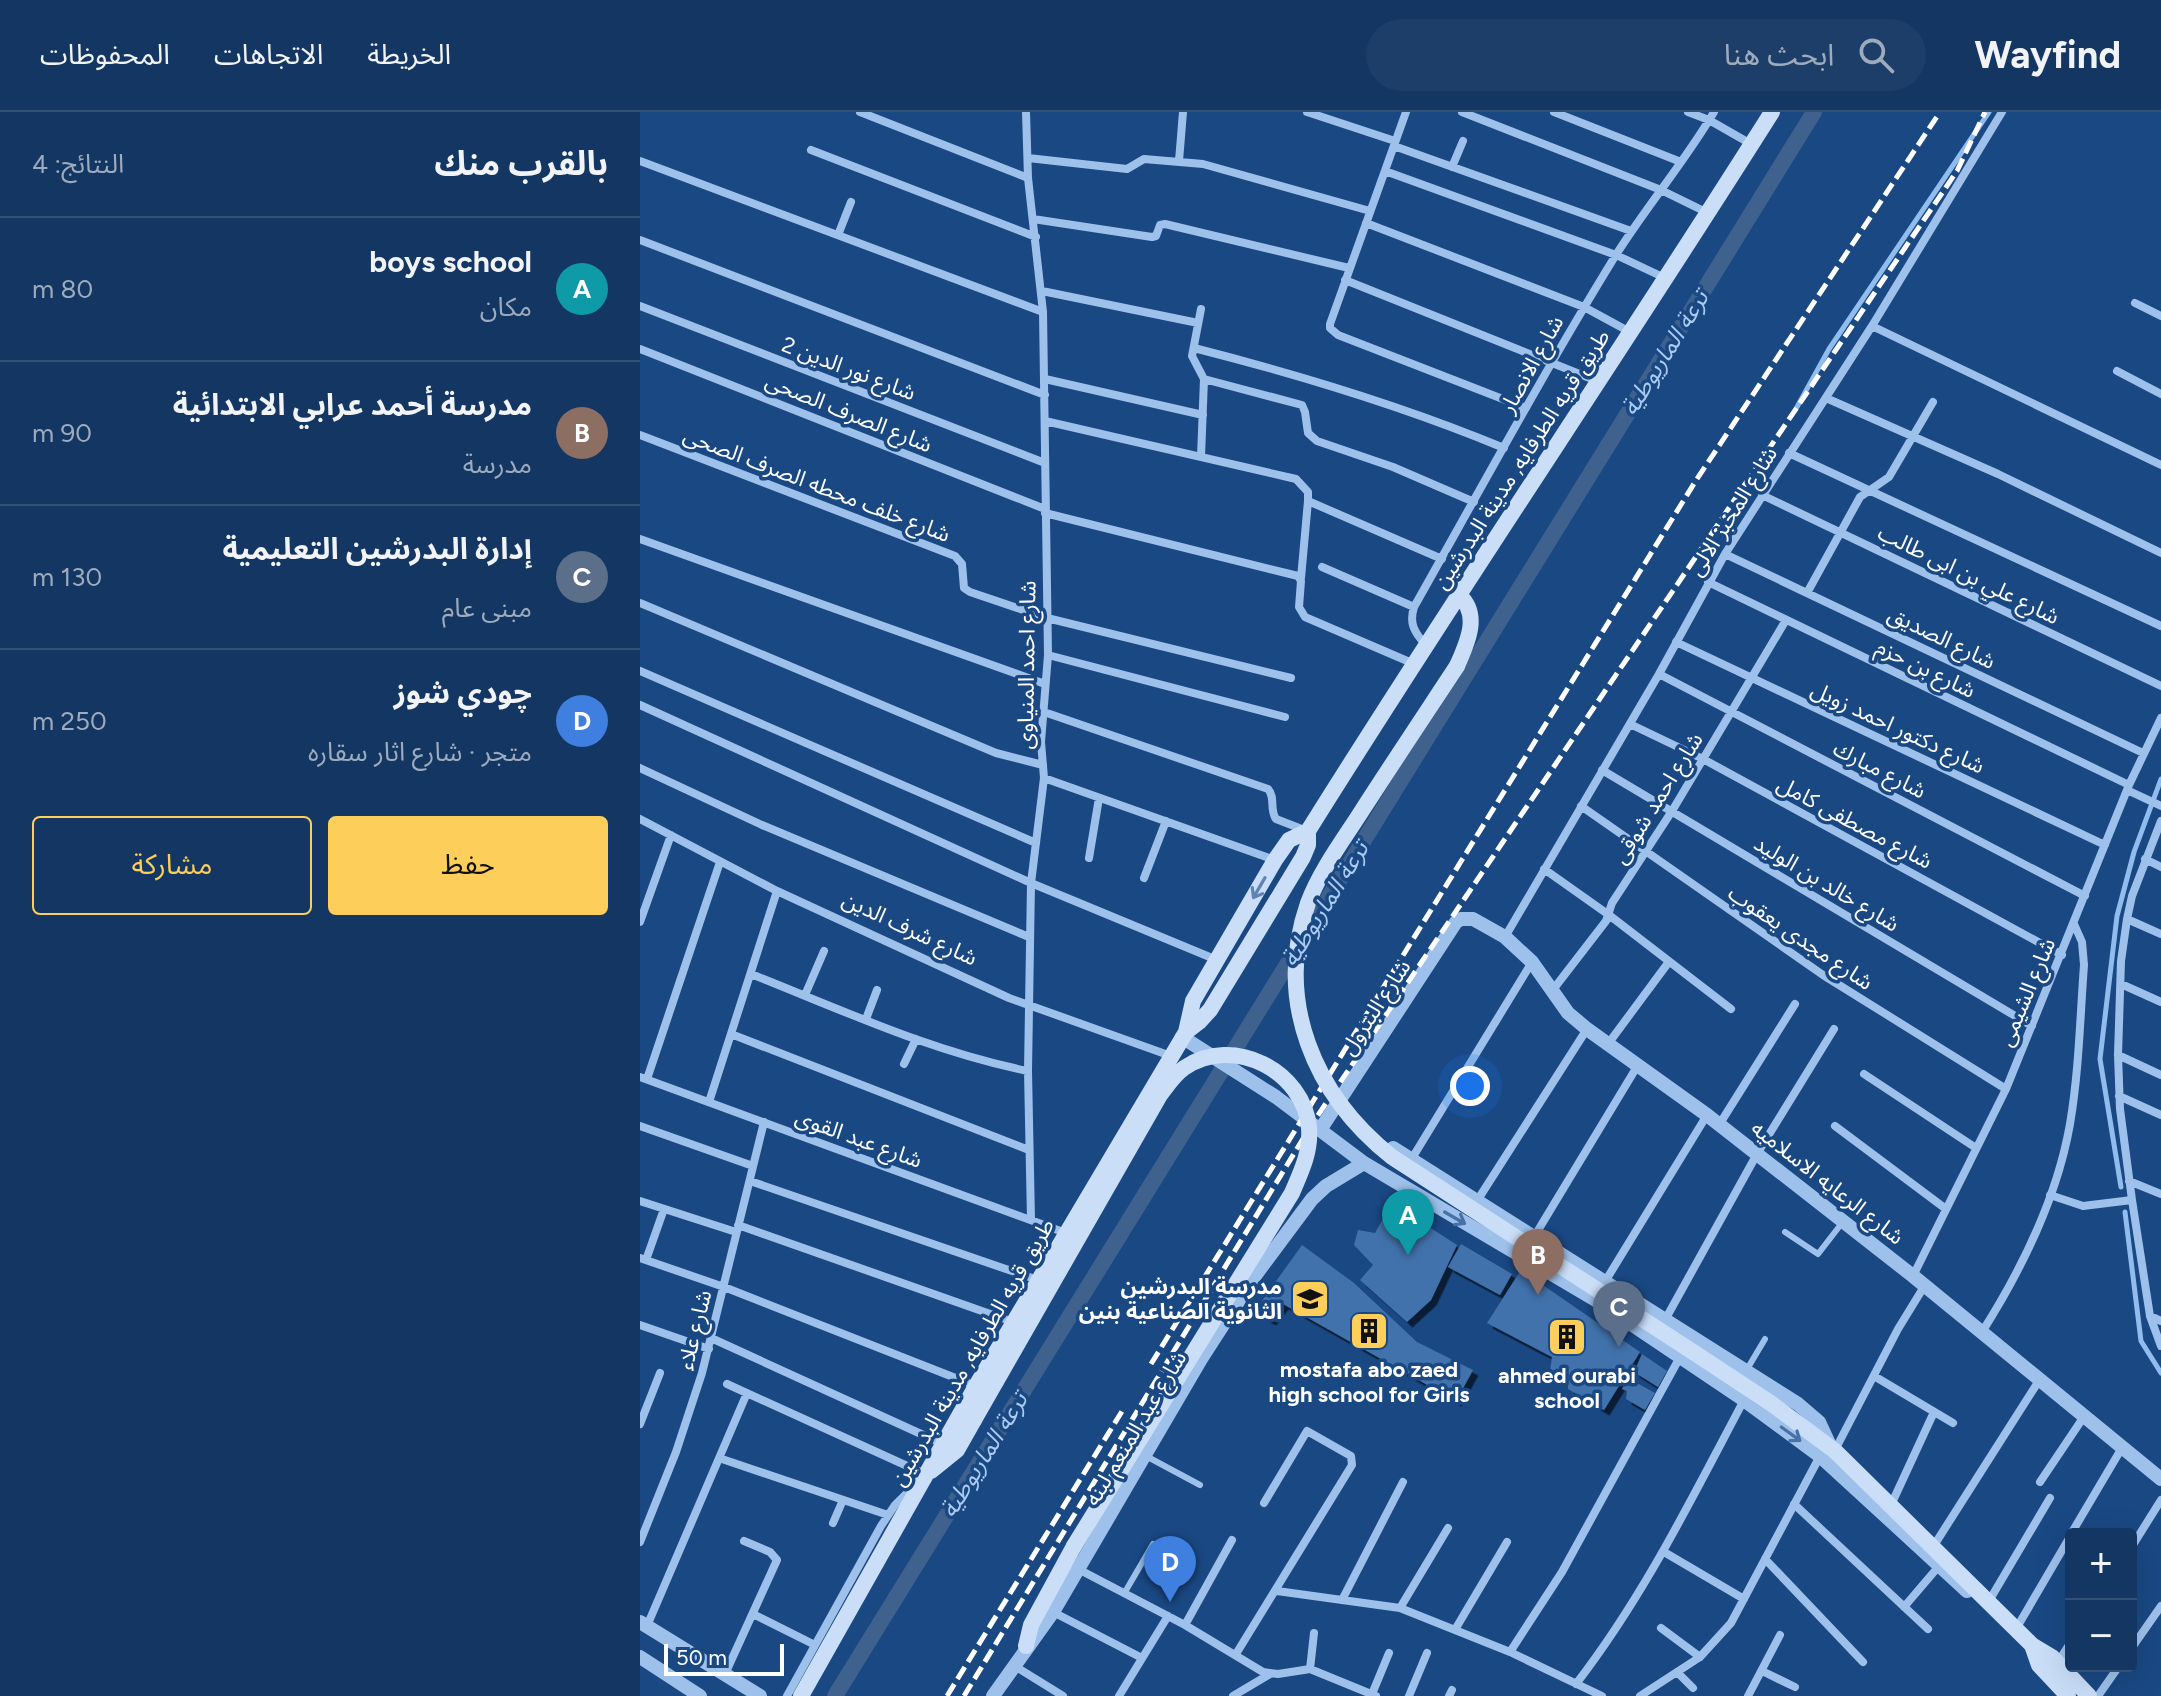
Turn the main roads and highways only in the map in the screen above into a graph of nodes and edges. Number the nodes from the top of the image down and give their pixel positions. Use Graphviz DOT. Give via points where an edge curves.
graph roads {
  1 [pos="1772,112"];
  2 [pos="1459,595"];
  3 [pos="1308,831"];
  4 [pos="1184,1034"];
  5 [pos="927,1474"];
  6 [pos="2032,1645"];
  7 [pos="1026,1646"];
  8 [pos="801,1696"];
  9 [pos="2068,1696"];
  10 [pos="2089,1696"];
  1 -- 2 [label="main road, طريق قريه الطرفايه, مدينة البدرشين"];
  2 -- 3 [label="main road, طريق قريه الطرفايه, مدينة البدرشين"];
  2 -- 6 [label="main road, bridge" via="1471,616 1457,666 1343,839 1308,903 1296,987 1301,1023 1322,1079 1344,1110 1392,1157 1829,1451"];
  3 -- 4 [label="main road, طريق قريه الطرفايه, مدينة البدرشين" via="1306,851 1210,1010"];
  3 -- 4 [label="main road, طريق قريه الطرفايه, مدينة البدرشين, one-way" via="1289,840 1275,860 1193,1001"];
  4 -- 5 [label="main road, طريق قريه الطرفايه, مدينة البدرشين"];
  5 -- 7 [label="main road, bridge" via="951,1457 1173,1079 1201,1060 1237,1056 1255,1059 1285,1079 1297,1093 1309,1127 1303,1170 1074,1546 1031,1625"];
  5 -- 8 [label="main road, طريق قريه الطرفايه, مدينة البدرشين"];
  6 -- 9 [label="main road" via="2039,1665"];
  6 -- 10 [label="main road"];
}
